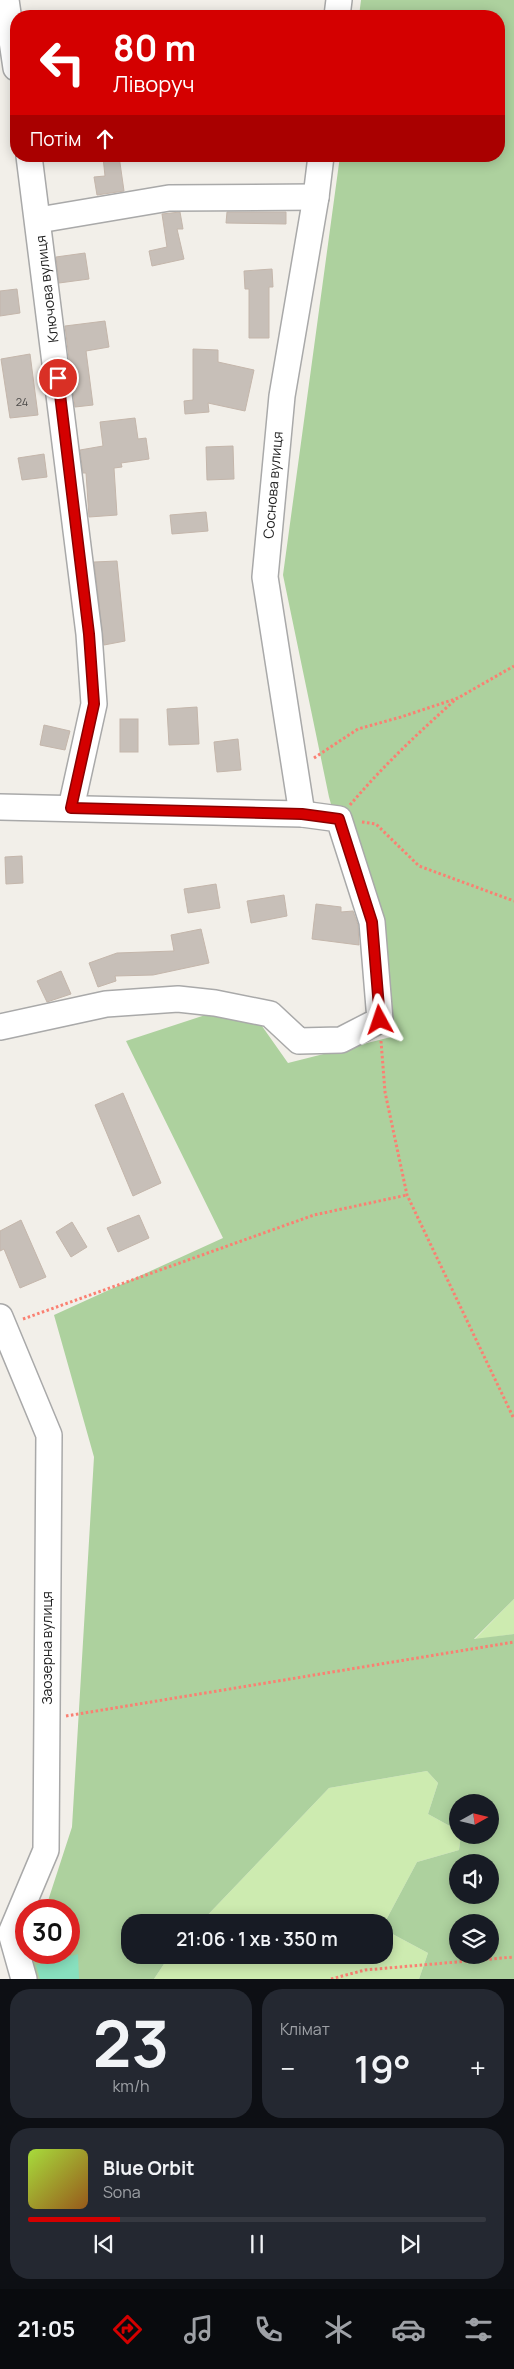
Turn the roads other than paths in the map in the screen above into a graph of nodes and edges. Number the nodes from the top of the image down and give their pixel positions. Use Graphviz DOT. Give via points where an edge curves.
graph roads {
  1 [pos="6,0"];
  2 [pos="10,27"];
  3 [pos="31,162"];
  4 [pos="320,162"];
  5 [pos="316,197"];
  6 [pos="39,220"];
  7 [pos="0,807"];
  8 [pos="71,808"];
  9 [pos="302,814"];
  10 [pos="0,1027"];
  11 [pos="2,1322"];
  12 [pos="24,1979"];
  1 -- 2 [label="street"];
  3 -- 6 [label="street, Ключова вулиця"];
  4 -- 5 [label="street, Соснова вулиця"];
  5 -- 6 [label="street" via="169,198"];
  5 -- 9 [label="street, Соснова вулиця" via="282,396 265,577"];
  6 -- 8 [label="street, Ключова вулиця" via="88,624 94,704"];
  7 -- 8 [label="street"];
  8 -- 9 [label="street"];
  9 -- 10 [label="street" via="339,819 372,922 380,1020 342,1040 298,1041 270,1014 178,999 106,1004"];
  11 -- 12 [label="street, Заозерна вулиця" via="49,1434 46,1850 11,1933"];
}
